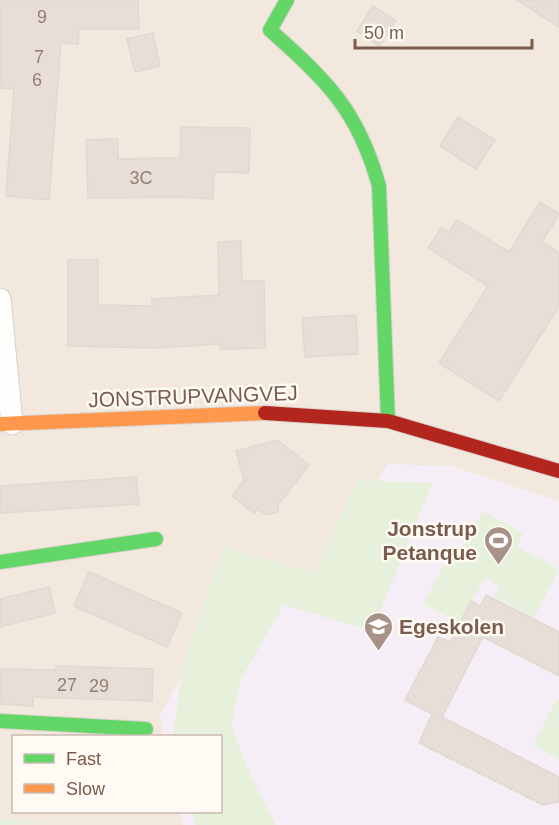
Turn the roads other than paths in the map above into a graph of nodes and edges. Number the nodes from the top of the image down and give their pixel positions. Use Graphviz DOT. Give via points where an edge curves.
graph roads {
  1 [pos="287,0"];
  2 [pos="0,299"];
  3 [pos="388,421"];
  4 [pos="6,424"];
  5 [pos="559,471"];
  6 [pos="156,539"];
  7 [pos="0,562"];
  8 [pos="0,722"];
  9 [pos="146,729"];
  1 -- 3 [label="street" via="270,30 334,87 358,124 371,153 379,186"];
  2 -- 4 [label="street"];
  3 -- 4 [label="street, JONSTRUPVANGVEJ" via="249,412"];
  3 -- 5 [label="street, JONSTRUPVANGVEJ"];
  6 -- 7 [label="street"];
  8 -- 9 [label="street"];
}
